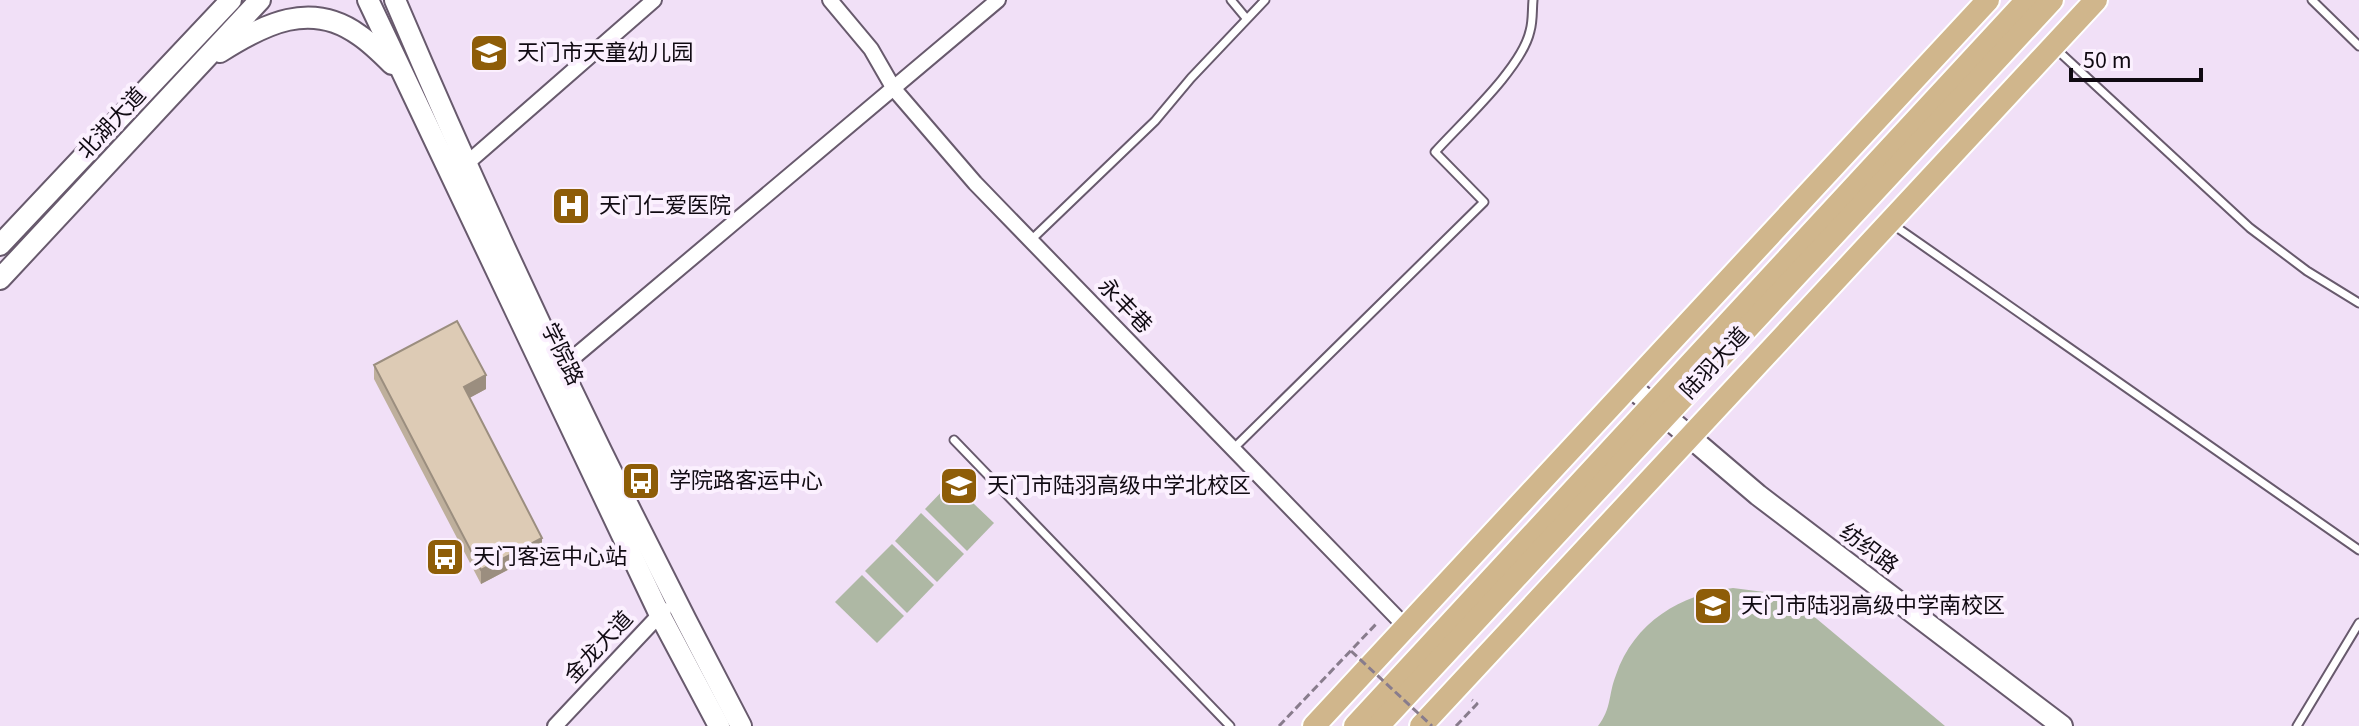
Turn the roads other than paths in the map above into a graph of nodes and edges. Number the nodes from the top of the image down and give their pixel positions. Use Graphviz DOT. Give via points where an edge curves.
graph roads {
  1 [pos="213,0"];
  2 [pos="231,0"];
  3 [pos="260,0"];
  4 [pos="368,0"];
  5 [pos="395,0"];
  6 [pos="409,0"];
  7 [pos="654,0"];
  8 [pos="830,0"];
  9 [pos="998,0"];
  10 [pos="1231,0"];
  11 [pos="1265,0"];
  12 [pos="1533,0"];
  13 [pos="1988,0"];
  14 [pos="2027,0"];
  15 [pos="2052,0"];
  16 [pos="2096,0"];
  17 [pos="2312,0"];
  18 [pos="1246,18"];
  19 [pos="2053,46"];
  20 [pos="2359,46"];
  21 [pos="185,48"];
  22 [pos="419,58"];
  23 [pos="197,67"];
  24 [pos="400,71"];
  25 [pos="894,89"];
  26 [pos="465,165"];
  27 [pos="1889,222"];
  28 [pos="1030,241"];
  29 [pos="0,245"];
  30 [pos="0,279"];
  31 [pos="2359,303"];
  32 [pos="561,368"];
  33 [pos="1630,386"];
  34 [pos="1659,410"];
  35 [pos="1689,436"];
  36 [pos="954,440"];
  37 [pos="1233,449"];
  38 [pos="2359,550"];
  39 [pos="674,599"];
  40 [pos="660,615"];
  41 [pos="2359,623"];
  42 [pos="1406,627"];
  43 [pos="555,726"];
  44 [pos="719,726"];
  45 [pos="741,726"];
  46 [pos="1230,726"];
  47 [pos="1314,726"];
  48 [pos="1355,726"];
  49 [pos="1378,726"];
  50 [pos="1421,726"];
  51 [pos="2062,726"];
  52 [pos="2297,726"];
  1 -- 21 [label="main road"];
  2 -- 21 [label="main road, 北湖大道"];
  3 -- 23 [label="main road, 北湖大道"];
  4 -- 24 [label="main road, 学院路"];
  5 -- 22 [label="main road, 学院路"];
  6 -- 22 [label="main road"];
  7 -- 26 [label="street"];
  8 -- 25 [label="street, 永丰巷" via="871,49"];
  9 -- 25 [label="street"];
  10 -- 18 [label="lane"];
  11 -- 18 [label="lane"];
  12 -- 37 [label="lane" via="1522,52 1435,152 1484,202"];
  13 -- 33 [label="main road"];
  14 -- 34 [label="main road, 陆羽大道"];
  15 -- 34 [label="main road, 陆羽大道"];
  16 -- 19 [label="main road"];
  17 -- 20 [label="lane"];
  18 -- 28 [label="lane" via="1155,121"];
  19 -- 27 [label="main road"];
  19 -- 31 [label="lane" via="2250,228"];
  21 -- 29 [label="main road, 北湖大道"];
  22 -- 26 [label="main road, 学院路"];
  23 -- 24 [label="main road" via="271,22 320,17 358,34"];
  23 -- 30 [label="main road, 北湖大道"];
  24 -- 40 [label="main road, 学院路"];
  25 -- 28 [label="street, 永丰巷"];
  25 -- 32 [label="street"];
  26 -- 32 [label="main road, 学院路"];
  27 -- 35 [label="main road"];
  27 -- 38 [label="lane"];
  28 -- 37 [label="street, 永丰巷"];
  32 -- 39 [label="main road, 学院路"];
  33 -- 34 [label="main road, 纺织路"];
  33 -- 42 [label="main road"];
  34 -- 35 [label="main road, 纺织路"];
  34 -- 48 [label="main road, 陆羽大道"];
  34 -- 49 [label="main road, 陆羽大道"];
  35 -- 50 [label="main road"];
  35 -- 51 [label="main road, 纺织路" via="1758,495"];
  36 -- 46 [label="lane"];
  37 -- 42 [label="street, 永丰巷"];
  39 -- 40 [label="street, 金龙大道"];
  39 -- 45 [label="main road, 学院路"];
  40 -- 43 [label="street, 金龙大道"];
  40 -- 44 [label="main road, 学院路"];
  41 -- 52 [label="lane"];
  42 -- 47 [label="main road"];
}
